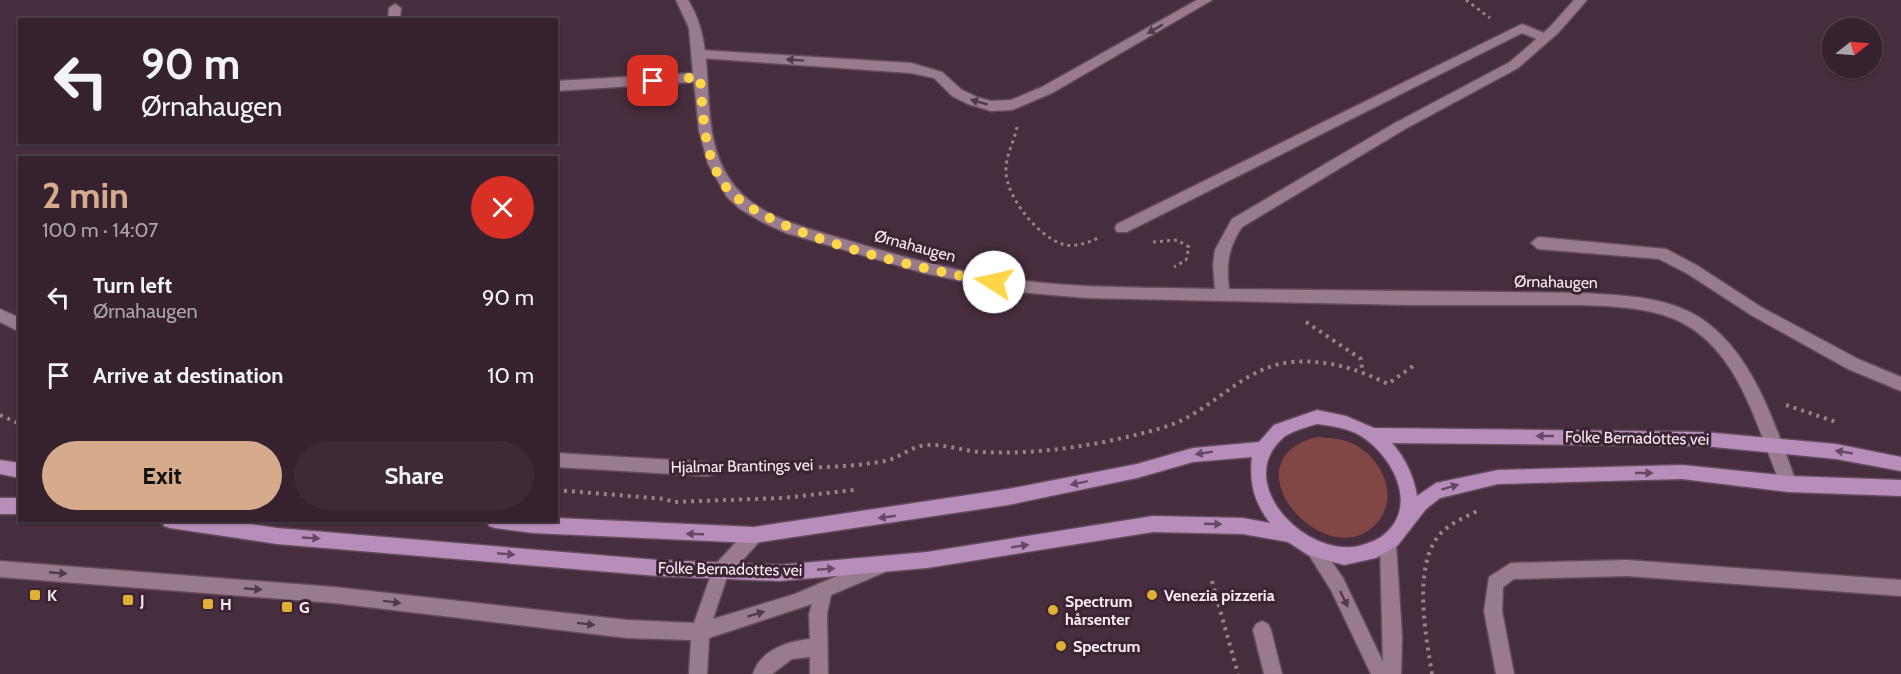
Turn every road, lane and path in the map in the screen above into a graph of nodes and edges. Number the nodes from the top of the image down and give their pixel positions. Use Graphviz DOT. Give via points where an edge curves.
graph roads {
  1 [pos="682,0"];
  2 [pos="1206,0"];
  3 [pos="1581,0"];
  4 [pos="1550,34"];
  5 [pos="700,54"];
  6 [pos="700,77"];
  7 [pos="558,86"];
  8 [pos="1018,103"];
  9 [pos="1122,228"];
  10 [pos="1538,243"];
  11 [pos="1170,269"];
  12 [pos="1224,295"];
  13 [pos="1294,297"];
  14 [pos="0,315"];
  15 [pos="18,325"];
  16 [pos="1413,366"];
  17 [pos="1362,370"];
  18 [pos="1901,384"];
  19 [pos="1782,403"];
  20 [pos="0,415"];
  21 [pos="18,423"];
  22 [pos="1842,424"];
  23 [pos="1372,435"];
  24 [pos="1772,441"];
  25 [pos="1262,449"];
  26 [pos="558,460"];
  27 [pos="1901,464"];
  28 [pos="0,467"];
  29 [pos="707,470"];
  30 [pos="18,471"];
  31 [pos="1789,484"];
  32 [pos="1901,488"];
  33 [pos="864,489"];
  34 [pos="558,490"];
  35 [pos="0,506"];
  36 [pos="18,506"];
  37 [pos="1485,507"];
  38 [pos="183,522"];
  39 [pos="515,522"];
  40 [pos="1405,522"];
  41 [pos="1288,534"];
  42 [pos="753,535"];
  43 [pos="1388,544"];
  44 [pos="1313,549"];
  45 [pos="882,565"];
  46 [pos="0,568"];
  47 [pos="720,572"];
  48 [pos="1212,581"];
  49 [pos="1901,588"];
  50 [pos="824,590"];
  51 [pos="1262,630"];
  52 [pos="700,632"];
  53 [pos="818,647"];
  54 [pos="698,674"];
  55 [pos="762,674"];
  56 [pos="819,674"];
  57 [pos="1238,674"];
  58 [pos="1273,674"];
  59 [pos="1380,674"];
  60 [pos="1392,674"];
  61 [pos="1432,674"];
  62 [pos="1505,674"];
  1 -- 5 [label="street, Ørnahaugen" via="698,31"];
  2 -- 8 [label="street, one-way"];
  3 -- 4 [label="street"];
  4 -- 9 [label="street" via="1516,30"];
  4 -- 12 [label="street" via="1514,64 1237,223 1223,242 1218,261"];
  5 -- 6 [label="street, Ørnahaugen"];
  8 -- 5 [label="street, one-way" via="991,106 973,101 957,93 938,75 911,68"];
  6 -- 7 [label="street"];
  6 -- 12 [label="street, Ørnahaugen" via="706,138 714,164 725,186 738,199 771,220 931,270 1012,286"];
  8 -- 9 [label="path" via="1019,117 1006,175 1022,209 1061,244 1092,241"];
  9 -- 11 [label="path" via="1134,243 1185,242 1190,253 1188,260"];
  10 -- 18 [label="street" via="1661,253 1834,354"];
  12 -- 13 [label="street, Ørnahaugen"];
  13 -- 17 [label="path" via="1306,323 1361,359"];
  13 -- 24 [label="street, Ørnahaugen" via="1570,300 1653,305 1686,317 1728,354 1754,397"];
  14 -- 15 [label="street"];
  16 -- 17 [label="path" via="1388,384"];
  17 -- 29 [label="path, Hjalmar Brantings vei" via="1307,361 1280,363 1236,383 1190,419 1120,437 1034,451 981,452 925,445 887,461"];
  19 -- 22 [label="path"];
  20 -- 21 [label="path"];
  24 -- 23 [label="main road, Folke Bernadottes vei, one-way"];
  23 -- 25 [label="main road" via="1355,425 1317,417 1284,426"];
  23 -- 40 [label="main road" via="1387,448 1405,476 1409,507"];
  27 -- 24 [label="main road, Folke Bernadottes vei, one-way"];
  24 -- 31 [label="street, Ørnahaugen"];
  25 -- 41 [label="main road" via="1257,477 1260,492 1275,521"];
  25 -- 42 [label="main road, Folke Bernadottes vei, one-way" via="1193,455 1137,471 1008,497"];
  26 -- 29 [label="street, Hjalmar Brantings vei"];
  28 -- 30 [label="main road"];
  31 -- 32 [label="main road, Folke Bernadottes vei"];
  40 -- 31 [label="main road, Folke Bernadottes vei, one-way" via="1436,491 1498,477 1682,472"];
  33 -- 34 [label="path" via="783,498 673,502"];
  35 -- 36 [label="main road"];
  37 -- 61 [label="path" via="1438,536 1427,561 1426,617"];
  38 -- 47 [label="main road, Folke Bernadottes vei, one-way" via="276,536"];
  42 -- 39 [label="main road, Folke Bernadottes vei, one-way"];
  40 -- 43 [label="main road"];
  41 -- 44 [label="main road"];
  45 -- 41 [label="main road, Folke Bernadottes vei, one-way" via="1153,524 1243,526"];
  42 -- 47 [label="street"];
  43 -- 44 [label="main road" via="1353,556"];
  43 -- 60 [label="street"];
  44 -- 59 [label="street, one-way" via="1337,584"];
  47 -- 45 [label="main road, Folke Bernadottes vei, one-way" via="779,573"];
  45 -- 50 [label="street"];
  46 -- 52 [label="street, one-way" via="334,595 627,629"];
  47 -- 52 [label="street"];
  48 -- 57 [label="path"];
  49 -- 62 [label="street" via="1627,568 1511,571 1495,583 1493,611"];
  52 -- 50 [label="street, one-way"];
  50 -- 53 [label="street" via="818,614"];
  51 -- 58 [label="street"];
  52 -- 54 [label="street"];
  53 -- 55 [label="street" via="789,650"];
  53 -- 56 [label="street"];
}
